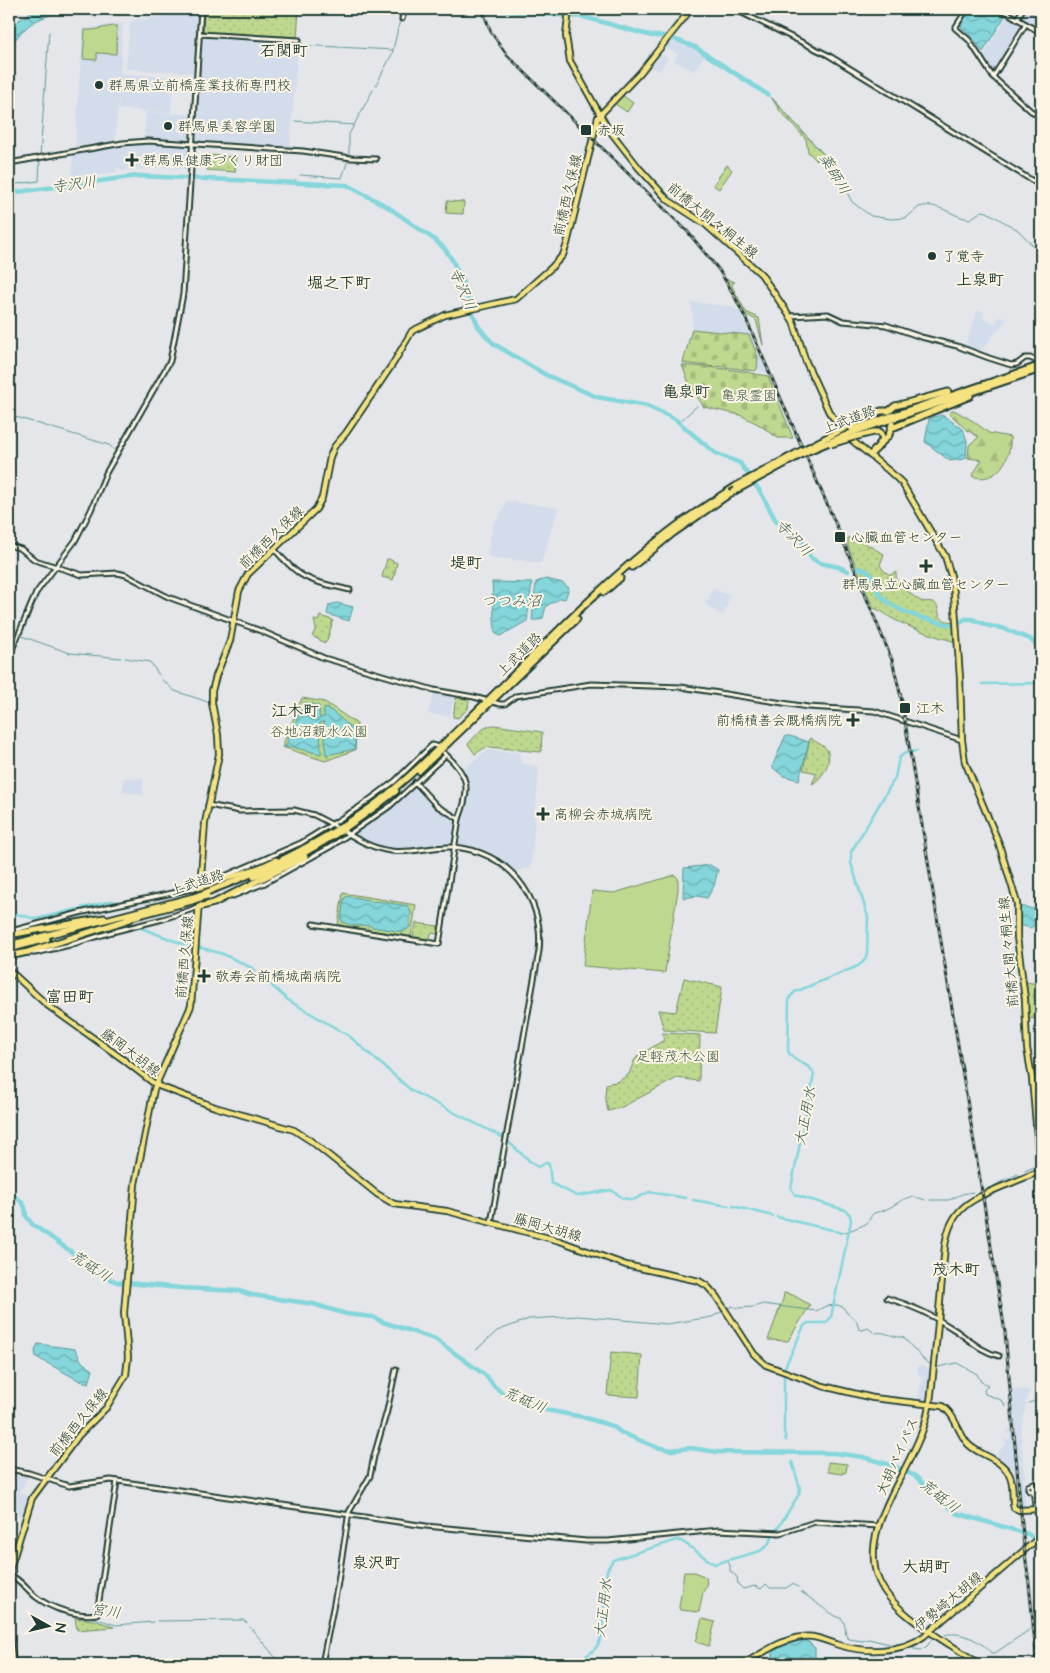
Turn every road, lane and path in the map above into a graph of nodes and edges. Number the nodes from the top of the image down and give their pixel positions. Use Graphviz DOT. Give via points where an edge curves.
graph roads {
  1 [pos="201,9"];
  2 [pos="405,9"];
  3 [pos="569,9"];
  4 [pos="691,9"];
  5 [pos="734,9"];
  6 [pos="967,9"];
  7 [pos="1001,9"];
  8 [pos="1024,9"];
  9 [pos="402,19"];
  10 [pos="1017,19"];
  11 [pos="1026,24"];
  12 [pos="200,34"];
  13 [pos="1041,34"];
  14 [pos="299,40"];
  15 [pos="993,77"];
  16 [pos="599,115"];
  17 [pos="1041,118"];
  18 [pos="193,143"];
  19 [pos="376,159"];
  20 [pos="9,163"];
  21 [pos="1041,186"];
  22 [pos="790,316"];
  23 [pos="1041,367"];
  24 [pos="1005,379"];
  25 [pos="851,432"];
  26 [pos="876,449"];
  27 [pos="870,455"];
  28 [pos="9,545"];
  29 [pos="274,549"];
  30 [pos="57,566"];
  31 [pos="350,590"];
  32 [pos="234,622"];
  33 [pos="9,657"];
  34 [pos="490,701"];
  35 [pos="962,740"];
  36 [pos="436,746"];
  37 [pos="415,782"];
  38 [pos="208,805"];
  39 [pos="459,819"];
  40 [pos="333,825"];
  41 [pos="347,833"];
  42 [pos="328,835"];
  43 [pos="334,837"];
  44 [pos="454,847"];
  45 [pos="224,879"];
  46 [pos="201,887"];
  47 [pos="181,892"];
  48 [pos="207,894"];
  49 [pos="230,895"];
  50 [pos="200,897"];
  51 [pos="192,899"];
  52 [pos="219,900"];
  53 [pos="199,907"];
  54 [pos="129,914"];
  55 [pos="137,916"];
  56 [pos="313,924"];
  57 [pos="11,934"];
  58 [pos="9,945"];
  59 [pos="9,948"];
  60 [pos="28,952"];
  61 [pos="9,956"];
  62 [pos="9,970"];
  63 [pos="156,1085"];
  64 [pos="1041,1164"];
  65 [pos="1041,1171"];
  66 [pos="491,1223"];
  67 [pos="887,1298"];
  68 [pos="938,1320"];
  69 [pos="999,1356"];
  70 [pos="396,1369"];
  71 [pos="930,1403"];
  72 [pos="9,1469"];
  73 [pos="46,1479"];
  74 [pos="117,1481"];
  75 [pos="1033,1484"];
  76 [pos="1038,1509"];
  77 [pos="348,1516"];
  78 [pos="878,1526"];
  79 [pos="1041,1536"];
  80 [pos="9,1573"];
  81 [pos="931,1631"];
  82 [pos="9,1634"];
  83 [pos="13,1664"];
  84 [pos="322,1664"];
  85 [pos="743,1664"];
  86 [pos="980,1664"];
  1 -- 12 [label="street"];
  2 -- 9 [label="street"];
  3 -- 16 [label="main road, 前橋大間々桐生線" via="566,36 570,61"];
  4 -- 16 [label="main road" via="636,78"];
  5 -- 21 [label="street" via="828,55"];
  6 -- 15 [label="street" via="955,28 969,40"];
  7 -- 10 [label="street"];
  8 -- 10 [label="street"];
  10 -- 11 [label="street"];
  11 -- 13 [label="street"];
  11 -- 15 [label="street"];
  12 -- 14 [label="street"];
  12 -- 18 [label="street"];
  15 -- 17 [label="street"];
  16 -- 22 [label="main road, 前橋大間々桐生線" via="661,194 704,224 758,270"];
  16 -- 29 [label="main road, 前橋西久保線" via="563,255 516,299 440,317 412,331 334,447 322,498 316,509"];
  18 -- 19 [label="street"];
  18 -- 20 [label="street" via="123,143"];
  18 -- 30 [label="street" via="183,294 170,361 106,473 81,530"];
  22 -- 23 [label="street" via="828,314 843,321 889,326 1011,364 1030,358"];
  22 -- 27 [label="main road, 前橋大間々桐生線" via="827,408 848,437"];
  23 -- 24 [label="highway, 上武道路"];
  24 -- 25 [label="highway, 上武道路"];
  24 -- 25 [label="highway" via="899,405 889,412 881,411"];
  24 -- 26 [label="highway" via="892,425 889,435"];
  25 -- 26 [label="highway" via="880,432 883,439"];
  25 -- 34 [label="highway, 上武道路, bridge" via="778,466 731,493 672,534 595,601"];
  25 -- 34 [label="highway, 上武道路, bridge" via="794,454 687,518 609,583"];
  26 -- 27 [label="highway"];
  27 -- 35 [label="main road, 前橋大間々桐生線" via="902,484 942,550 952,580"];
  28 -- 30 [label="street" via="21,549 35,560"];
  29 -- 31 [label="street" via="300,574"];
  29 -- 32 [label="main road, 前橋西久保線" via="243,581"];
  30 -- 32 [label="street" via="83,575 123,574 168,597"];
  30 -- 33 [label="street" via="36,593"];
  32 -- 34 [label="street" via="324,658 434,690"];
  32 -- 38 [label="main road, 前橋西久保線" via="212,691 219,754"];
  34 -- 35 [label="street" via="502,704 516,696 591,684 681,687 814,707 874,711"];
  34 -- 42 [label="highway, 上武道路" via="396,787"];
  34 -- 43 [label="highway, 上武道路" via="444,749 398,790"];
  35 -- 64 [label="main road, 前橋大間々桐生線" via="967,770 998,841 1017,903 1016,937"];
  36 -- 40 [label="street" via="432,745 395,781"];
  37 -- 39 [label="street" via="437,806"];
  37 -- 39 [label="street" via="445,754 460,770 466,786 466,799"];
  37 -- 41 [label="street" via="390,806"];
  38 -- 40 [label="street" via="245,811 294,810 314,815"];
  38 -- 46 [label="main road, 前橋西久保線"];
  39 -- 44 [label="street"];
  40 -- 45 [label="street"];
  41 -- 44 [label="street" via="374,847 393,852"];
  41 -- 49 [label="street" via="301,864 265,883"];
  42 -- 45 [label="highway" via="261,867"];
  42 -- 48 [label="highway, 上武道路" via="267,868"];
  43 -- 48 [label="highway, 上武道路" via="267,872"];
  43 -- 49 [label="highway" via="299,860"];
  44 -- 56 [label="street" via="439,944"];
  44 -- 66 [label="street" via="486,854 516,876 533,902 540,932"];
  45 -- 46 [label="highway"];
  46 -- 47 [label="street"];
  46 -- 50 [label="main road, 前橋西久保線"];
  47 -- 50 [label="street" via="191,891"];
  47 -- 57 [label="street" via="79,913 15,930"];
  48 -- 51 [label="highway, 上武道路, bridge"];
  49 -- 52 [label="highway"];
  50 -- 52 [label="highway" via="208,902"];
  50 -- 53 [label="main road, 前橋西久保線"];
  51 -- 54 [label="highway, 上武道路"];
  51 -- 55 [label="highway, 上武道路"];
  52 -- 53 [label="highway"];
  53 -- 60 [label="street" via="70,945"];
  53 -- 63 [label="main road, 前橋西久保線" via="191,1006"];
  54 -- 57 [label="highway"];
  54 -- 58 [label="highway, 上武道路"];
  55 -- 59 [label="highway, 上武道路"];
  55 -- 60 [label="highway"];
  60 -- 61 [label="highway"];
  62 -- 63 [label="main road, 藤岡大胡線" via="47,1005"];
  63 -- 66 [label="main road, 藤岡大胡線" via="215,1107 294,1130 394,1204 448,1211"];
  63 -- 73 [label="main road, 前橋西久保線" via="150,1101 135,1184 124,1322 126,1375 106,1408 79,1435"];
  65 -- 68 [label="main road, 大胡バイパス" via="975,1198 956,1214 946,1237"];
  66 -- 71 [label="main road, 藤岡大胡線" via="560,1241 626,1265 702,1282 716,1296 766,1366 823,1386 873,1398"];
  67 -- 68 [label="street"];
  68 -- 69 [label="street" via="982,1350"];
  68 -- 71 [label="main road, 大胡バイパス"];
  70 -- 77 [label="street" via="371,1474"];
  71 -- 76 [label="main road, 藤岡大胡線" via="945,1407 968,1444 1006,1471 1010,1477 1014,1508"];
  71 -- 78 [label="main road, 大胡バイパス" via="921,1435"];
  72 -- 73 [label="street"];
  73 -- 74 [label="street" via="73,1486"];
  73 -- 80 [label="main road, 前橋西久保線" via="30,1503"];
  74 -- 77 [label="street"];
  74 -- 80 [label="street" via="97,1614 69,1612 52,1606"];
  75 -- 76 [label="main road"];
  77 -- 78 [label="street" via="586,1541 718,1530 775,1533 815,1522"];
  77 -- 84 [label="street"];
  78 -- 81 [label="main road, 大胡バイパス" via="873,1556 880,1584 894,1604"];
  79 -- 81 [label="main road, 伊勢崎大胡線"];
  81 -- 85 [label="main road, 伊勢崎大胡線" via="909,1645 889,1650 847,1647 815,1637 800,1637"];
  81 -- 86 [label="main road, 大胡バイパス"];
  82 -- 83 [label="main road"];
}
